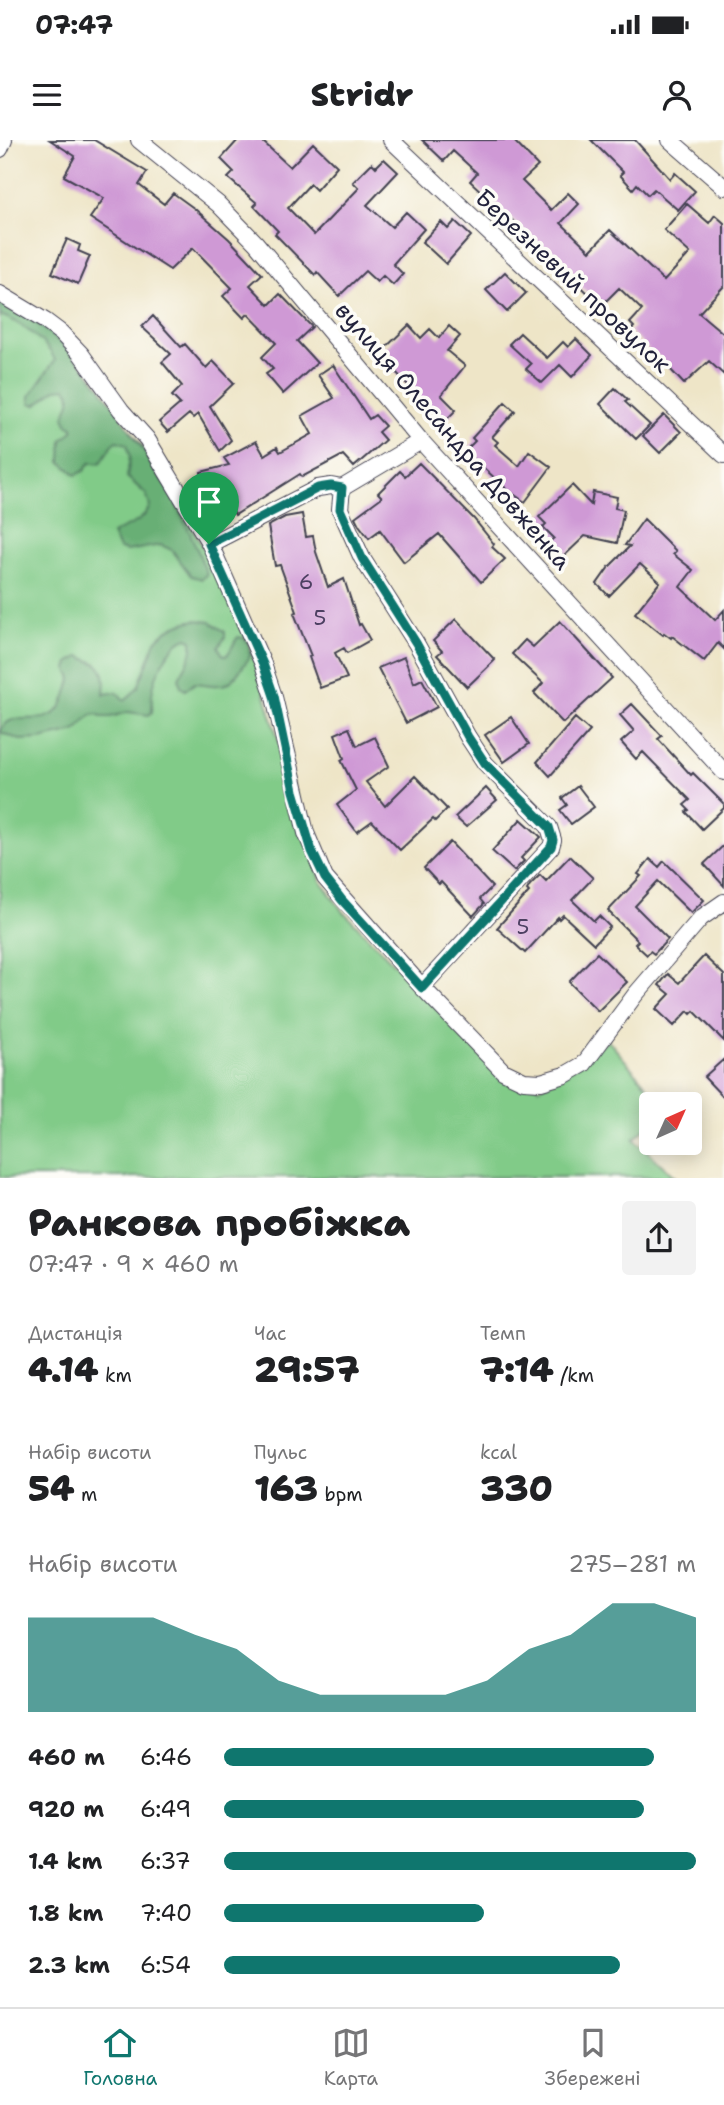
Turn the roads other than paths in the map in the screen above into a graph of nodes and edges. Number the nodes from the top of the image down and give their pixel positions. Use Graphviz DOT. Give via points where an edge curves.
graph roads {
  1 [pos="4,140"];
  2 [pos="139,140"];
  3 [pos="391,140"];
  4 [pos="670,140"];
  5 [pos="0,149"];
  6 [pos="724,187"];
  7 [pos="0,294"];
  8 [pos="421,441"];
  9 [pos="724,455"];
  10 [pos="342,488"];
  11 [pos="209,544"];
  12 [pos="724,772"];
  13 [pos="724,902"];
  14 [pos="422,988"];
  1 -- 5 [label="street"];
  2 -- 8 [label="street, вулиця Олесандра Довженка" via="218,204 256,243"];
  3 -- 9 [label="street, Березневий провулок"];
  4 -- 6 [label="street"];
  7 -- 11 [label="street" via="46,321 82,354 147,439"];
  8 -- 10 [label="street"];
  8 -- 12 [label="street, вулиця Олесандра Довженка"];
  10 -- 11 [label="street" via="318,488"];
  10 -- 14 [label="street" via="340,509 358,549 468,737 485,763 549,827 553,840"];
  11 -- 14 [label="street" via="274,696 312,851 342,900"];
  13 -- 14 [label="street" via="692,928 584,1064 541,1082 524,1081 503,1071"];
}
